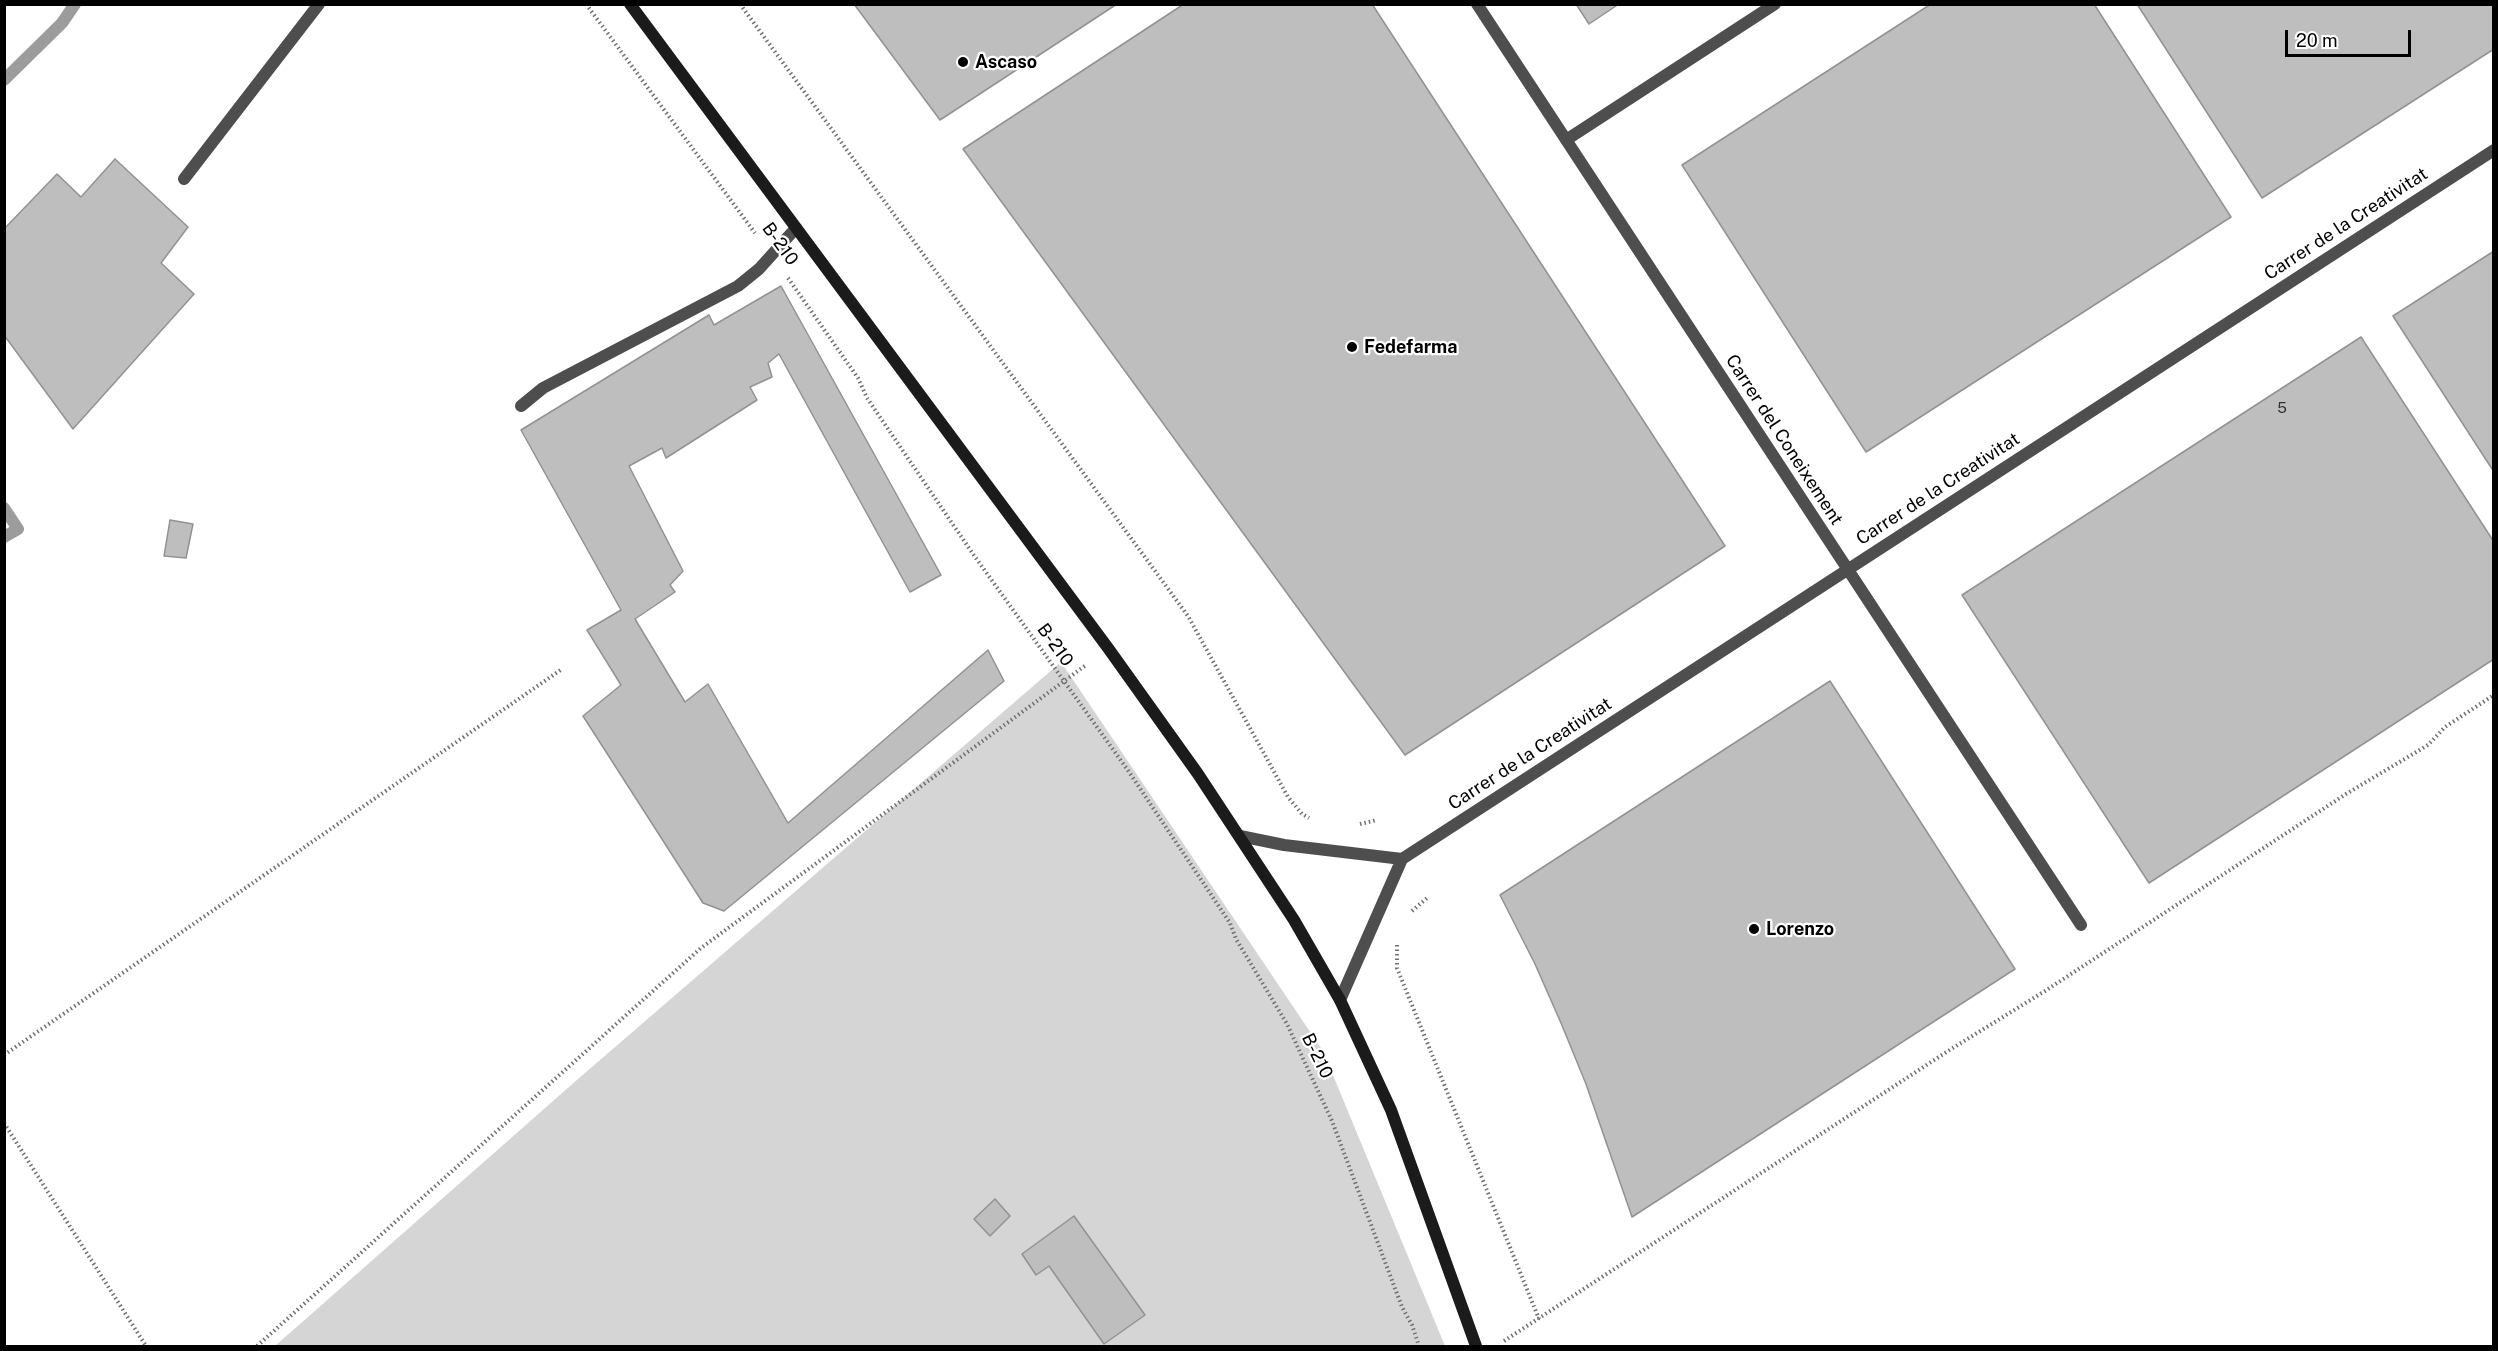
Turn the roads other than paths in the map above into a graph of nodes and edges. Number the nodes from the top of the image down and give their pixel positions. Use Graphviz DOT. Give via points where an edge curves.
graph roads {
  1 [pos="319,4"];
  2 [pos="630,4"];
  3 [pos="1477,4"];
  4 [pos="1775,4"];
  5 [pos="1566,140"];
  6 [pos="2493,150"];
  7 [pos="184,179"];
  8 [pos="796,228"];
  9 [pos="521,406"];
  10 [pos="1848,569"];
  11 [pos="1240,836"];
  12 [pos="1402,859"];
  13 [pos="2081,925"];
  14 [pos="1340,1000"];
  15 [pos="1476,1347"];
  1 -- 7 [label="street"];
  2 -- 8 [label="main road, B-210"];
  3 -- 5 [label="street, Carrer del Coneixement"];
  4 -- 5 [label="street"];
  5 -- 10 [label="street, Carrer del Coneixement"];
  6 -- 10 [label="street, Carrer de la Creativitat"];
  8 -- 9 [label="street" via="738,286 543,388"];
  8 -- 11 [label="main road, B-210" via="1108,648"];
  10 -- 12 [label="street, Carrer de la Creativitat"];
  10 -- 13 [label="street, Carrer del Coneixement"];
  11 -- 12 [label="street"];
  11 -- 14 [label="main road, B-210"];
  12 -- 14 [label="street"];
  14 -- 15 [label="main road, B-210" via="1391,1110"];
}
